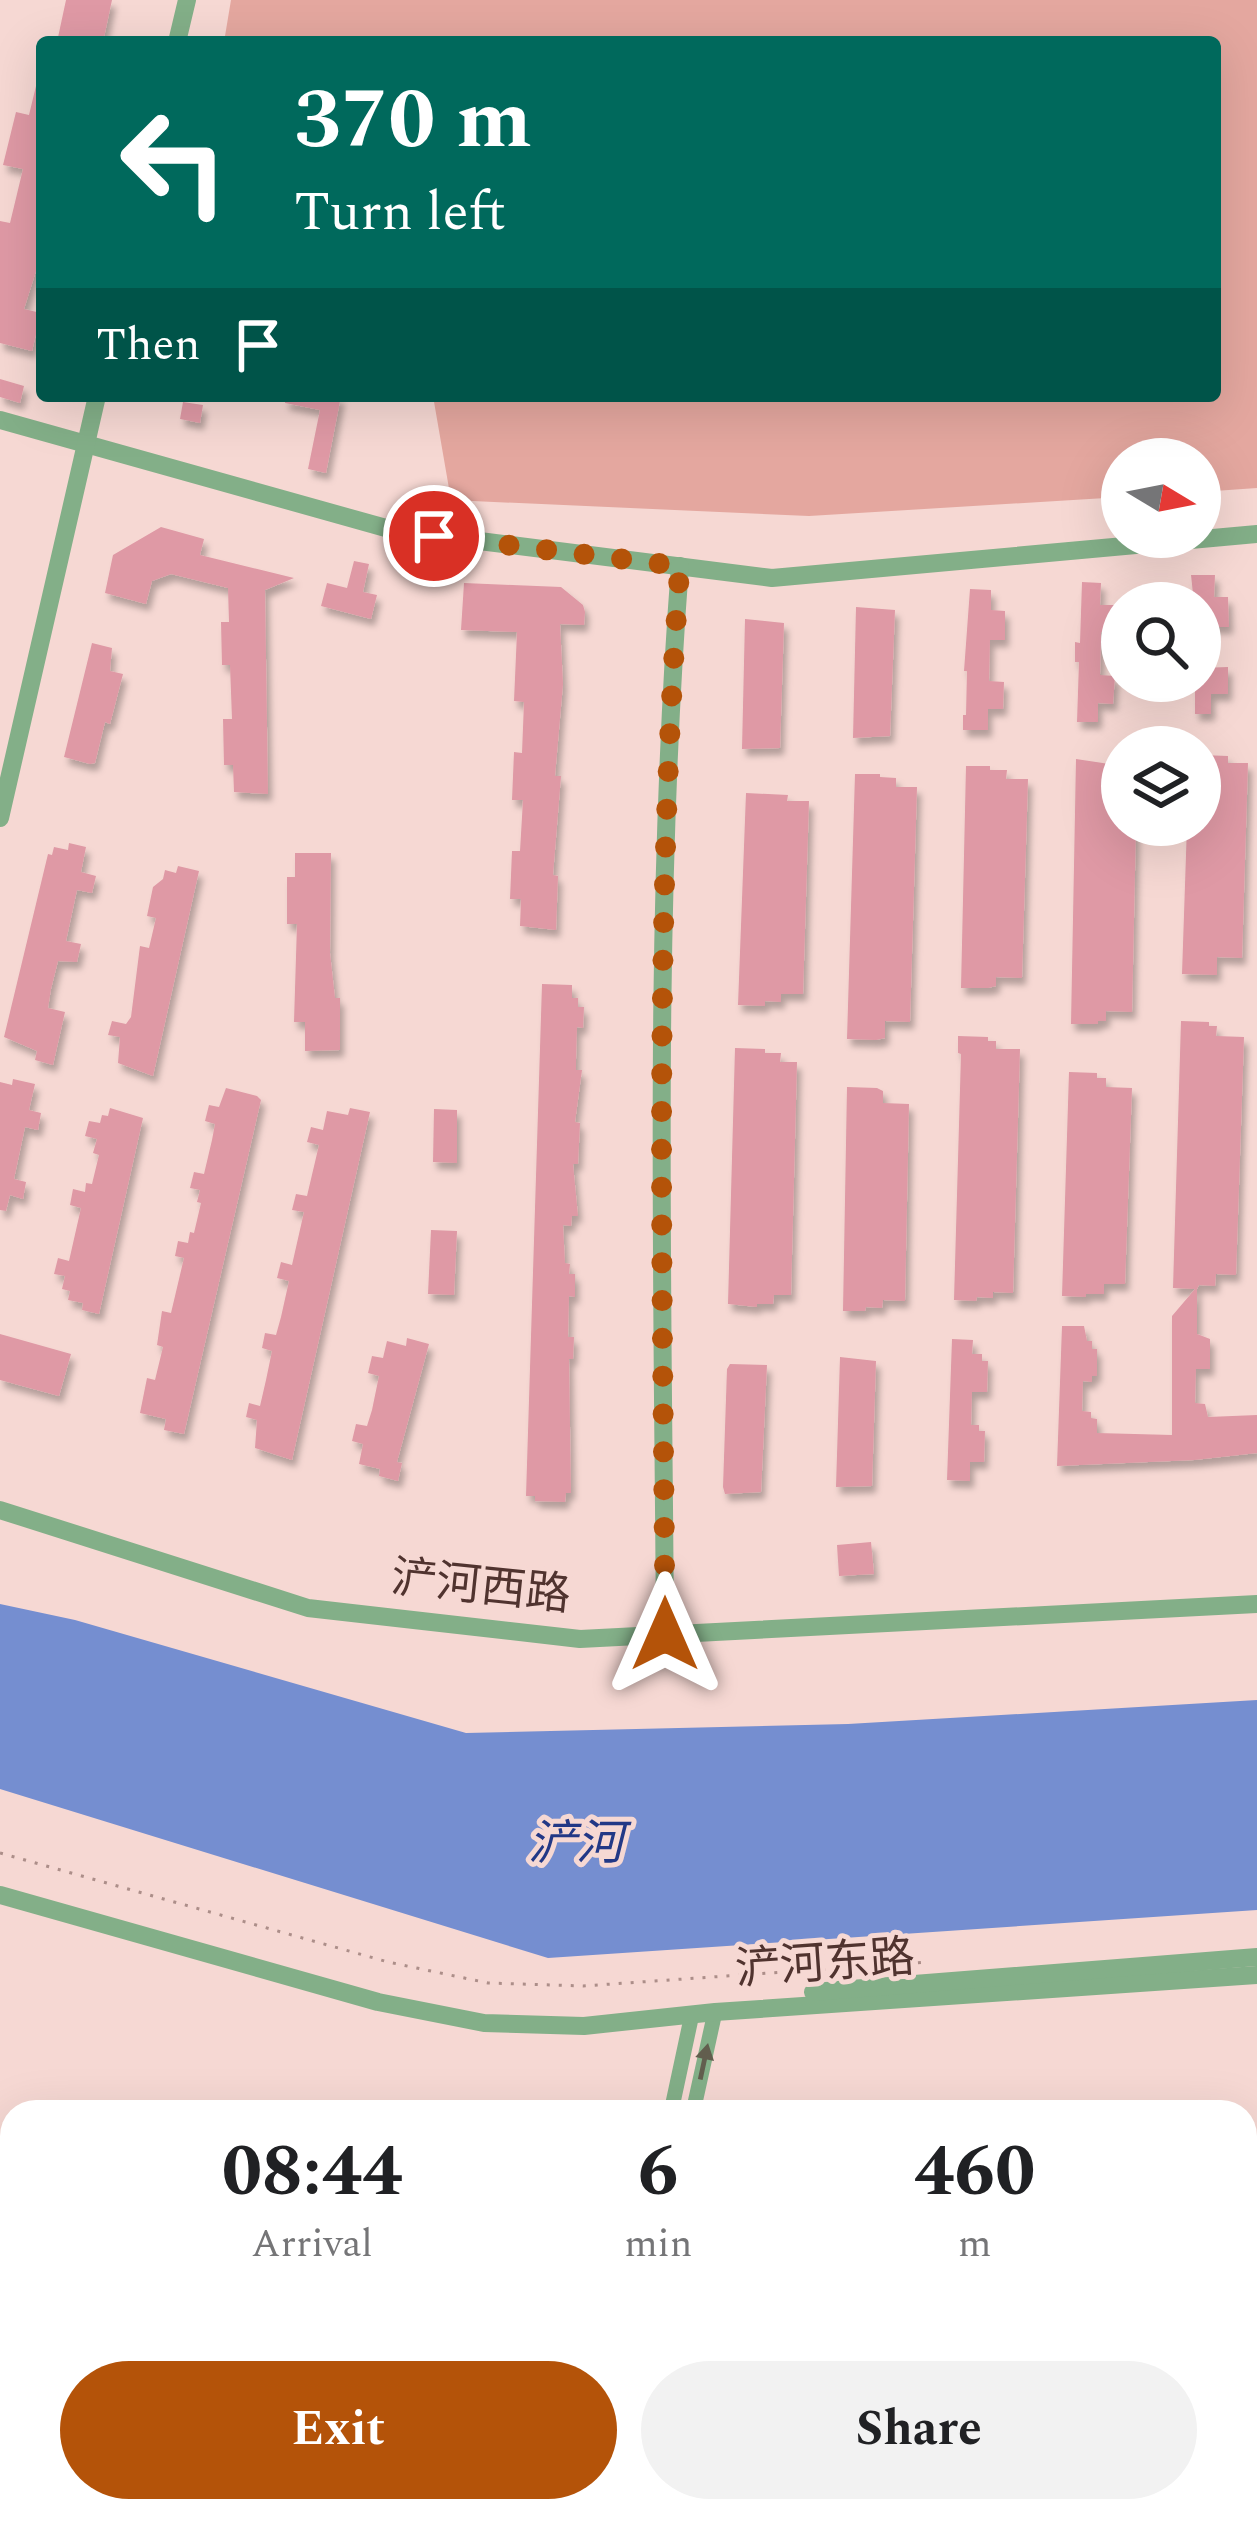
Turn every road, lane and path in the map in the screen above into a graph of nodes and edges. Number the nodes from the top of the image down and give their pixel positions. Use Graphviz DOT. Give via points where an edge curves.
graph roads {
  1 [pos="187,0"];
  2 [pos="178,36"];
  3 [pos="96,402"];
  4 [pos="0,420"];
  5 [pos="86,443"];
  6 [pos="1257,534"];
  7 [pos="680,566"];
  8 [pos="0,818"];
  9 [pos="0,1510"];
  10 [pos="1257,1604"];
  11 [pos="665,1634"];
  12 [pos="0,1853"];
  13 [pos="0,1895"];
  14 [pos="1257,1957"];
  15 [pos="935,1962"];
  16 [pos="1257,1975"];
  17 [pos="715,2012"];
  18 [pos="692,2014"];
  19 [pos="674,2100"];
  20 [pos="697,2100"];
  1 -- 2 [label="street"];
  3 -- 5 [label="street"];
  4 -- 5 [label="street"];
  5 -- 7 [label="street" via="393,530"];
  5 -- 8 [label="street"];
  6 -- 7 [label="street" via="772,578"];
  7 -- 11 [label="street" via="662,1091"];
  9 -- 11 [label="street, 浐河西路" via="308,1608 580,1639"];
  10 -- 11 [label="street, 浐河西路"];
  12 -- 15 [label="path" via="388,1962 488,1982 583,1986"];
  13 -- 18 [label="street" via="378,2002 484,2023 584,2026"];
  14 -- 17 [label="street, 浐河东路" via="748,1998"];
  16 -- 17 [label="street, 浐河东路"];
  17 -- 18 [label="street"];
  20 -- 17 [label="street, one-way"];
  18 -- 19 [label="street"];
}
